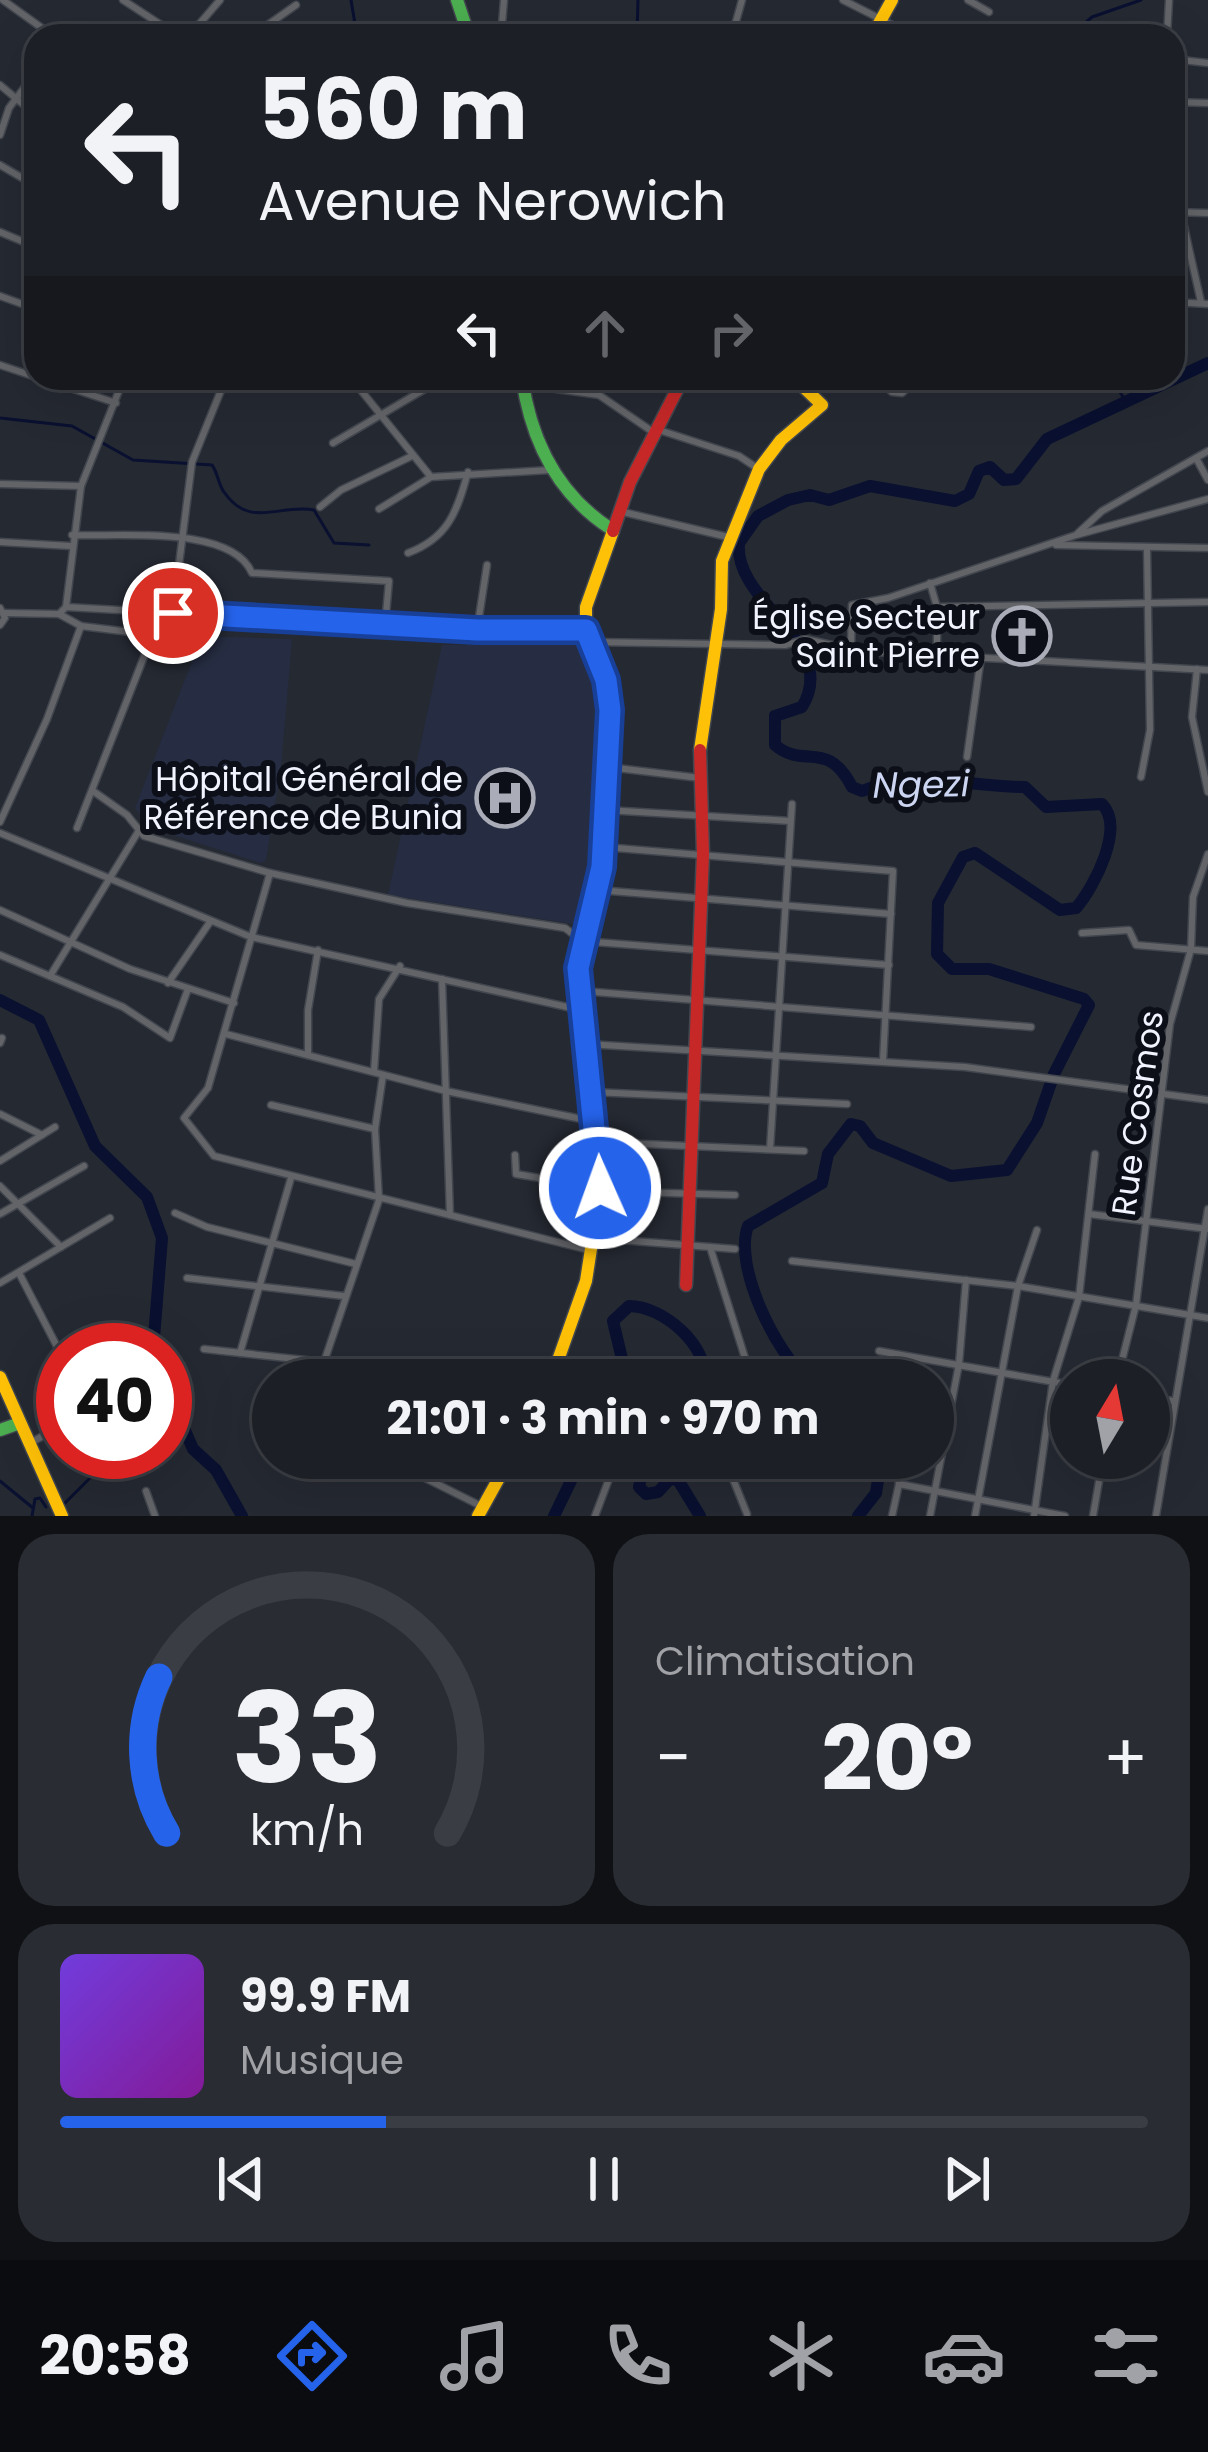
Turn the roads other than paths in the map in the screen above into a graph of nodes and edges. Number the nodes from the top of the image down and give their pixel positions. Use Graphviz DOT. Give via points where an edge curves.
graph roads {
  1 [pos="3,0"];
  2 [pos="123,0"];
  3 [pos="220,0"];
  4 [pos="843,0"];
  5 [pos="892,0"];
  6 [pos="968,0"];
  7 [pos="296,5"];
  8 [pos="989,12"];
  9 [pos="880,22"];
  10 [pos="36,24"];
  11 [pos="160,24"];
  12 [pos="199,24"];
  13 [pos="269,24"];
  14 [pos="885,24"];
  15 [pos="0,86"];
  16 [pos="24,88"];
  17 [pos="16,99"];
  18 [pos="24,106"];
  19 [pos="0,136"];
  20 [pos="1185,239"];
  21 [pos="1204,303"];
  22 [pos="77,390"];
  23 [pos="120,390"];
  24 [pos="219,390"];
  25 [pos="360,390"];
  26 [pos="423,390"];
  27 [pos="523,390"];
  28 [pos="572,390"];
  29 [pos="676,390"];
  30 [pos="810,390"];
  31 [pos="116,403"];
  32 [pos="380,415"];
  33 [pos="654,430"];
  34 [pos="333,443"];
  35 [pos="1208,451"];
  36 [pos="412,456"];
  37 [pos="1196,458"];
  38 [pos="554,470"];
  39 [pos="759,470"];
  40 [pos="468,472"];
  41 [pos="431,477"];
  42 [pos="1208,480"];
  43 [pos="0,484"];
  44 [pos="82,486"];
  45 [pos="1208,499"];
  46 [pos="320,507"];
  47 [pos="379,509"];
  48 [pos="619,511"];
  49 [pos="611,530"];
  50 [pos="1076,535"];
  51 [pos="73,536"];
  52 [pos="728,537"];
  53 [pos="186,539"];
  54 [pos="0,542"];
  55 [pos="1056,545"];
  56 [pos="71,546"];
  57 [pos="1208,548"];
  58 [pos="1147,550"];
  59 [pos="408,553"];
  60 [pos="487,565"];
  61 [pos="931,583"];
  62 [pos="1148,602"];
  63 [pos="1208,602"];
  64 [pos="937,607"];
  65 [pos="131,610"];
  66 [pos="2,611"];
  67 [pos="62,611"];
  68 [pos="173,613"];
  69 [pos="0,625"];
  70 [pos="385,625"];
  71 [pos="81,626"];
  72 [pos="477,630"];
  73 [pos="130,632"];
  74 [pos="589,636"];
  75 [pos="0,638"];
  76 [pos="712,645"];
  77 [pos="851,648"];
  78 [pos="938,654"];
  79 [pos="981,657"];
  80 [pos="1148,666"];
  81 [pos="1197,669"];
  82 [pos="1208,670"];
  83 [pos="967,757"];
  84 [pos="608,767"];
  85 [pos="1141,777"];
  86 [pos="704,778"];
  87 [pos="93,791"];
  88 [pos="1208,792"];
  89 [pos="0,796"];
  90 [pos="11,800"];
  91 [pos="792,804"];
  92 [pos="606,810"];
  93 [pos="704,816"];
  94 [pos="790,821"];
  95 [pos="0,822"];
  96 [pos="77,828"];
  97 [pos="138,832"];
  98 [pos="0,833"];
  99 [pos="604,848"];
  100 [pos="703,854"];
  101 [pos="1208,854"];
  102 [pos="788,860"];
  103 [pos="270,873"];
  104 [pos="106,880"];
  105 [pos="598,890"];
  106 [pos="700,901"];
  107 [pos="785,906"];
  108 [pos="0,910"];
  109 [pos="891,914"];
  110 [pos="210,922"];
  111 [pos="1082,934"];
  112 [pos="251,937"];
  113 [pos="71,939"];
  114 [pos="582,941"];
  115 [pos="699,949"];
  116 [pos="1191,949"];
  117 [pos="319,950"];
  118 [pos="1208,951"];
  119 [pos="0,956"];
  120 [pos="783,956"];
  121 [pos="889,965"];
  122 [pos="400,966"];
  123 [pos="50,976"];
  124 [pos="442,979"];
  125 [pos="168,983"];
  126 [pos="188,989"];
  127 [pos="579,991"];
  128 [pos="697,998"];
  129 [pos="234,1003"];
  130 [pos="781,1004"];
  131 [pos="581,1010"];
  132 [pos="886,1014"];
  133 [pos="1031,1027"];
  134 [pos="226,1034"];
  135 [pos="586,1044"];
  136 [pos="695,1047"];
  137 [pos="777,1053"];
  138 [pos="308,1055"];
  139 [pos="883,1061"];
  140 [pos="378,1074"];
  141 [pos="446,1091"];
  142 [pos="593,1092"];
  143 [pos="1161,1092"];
  144 [pos="693,1097"];
  145 [pos="774,1100"];
  146 [pos="1208,1100"];
  147 [pos="271,1105"];
  148 [pos="847,1105"];
  149 [pos="0,1114"];
  150 [pos="597,1123"];
  151 [pos="55,1127"];
  152 [pos="375,1130"];
  153 [pos="42,1135"];
  154 [pos="599,1142"];
  155 [pos="690,1145"];
  156 [pos="770,1149"];
  157 [pos="804,1151"];
  158 [pos="1095,1154"];
  159 [pos="515,1155"];
  160 [pos="0,1161"];
  161 [pos="84,1166"];
  162 [pos="291,1178"];
  163 [pos="0,1186"];
  164 [pos="600,1190"];
  165 [pos="687,1193"];
  166 [pos="735,1195"];
  167 [pos="379,1200"];
  168 [pos="19,1205"];
  169 [pos="1208,1209"];
  170 [pos="175,1213"];
  171 [pos="0,1214"];
  172 [pos="1089,1214"];
  173 [pos="450,1215"];
  174 [pos="110,1217"];
  175 [pos="1145,1219"];
  176 [pos="1207,1229"];
  177 [pos="1036,1230"];
  178 [pos="269,1242"];
  179 [pos="593,1245"];
  180 [pos="686,1245"];
  181 [pos="61,1247"];
  182 [pos="710,1247"];
  183 [pos="735,1249"];
  184 [pos="792,1261"];
  185 [pos="356,1264"];
  186 [pos="19,1273"];
  187 [pos="187,1278"];
  188 [pos="966,1280"];
  189 [pos="0,1282"];
  190 [pos="686,1285"];
  191 [pos="257,1286"];
  192 [pos="1018,1286"];
  193 [pos="345,1296"];
  194 [pos="1079,1297"];
  195 [pos="1136,1305"];
  196 [pos="1190,1315"];
  197 [pos="1208,1318"];
  198 [pos="45,1323"];
  199 [pos="204,1349"];
  200 [pos="879,1351"];
  201 [pos="240,1354"];
  202 [pos="559,1359"];
  203 [pos="745,1359"];
  204 [pos="1060,1359"];
  205 [pos="1122,1359"];
  206 [pos="959,1364"];
  207 [pos="1001,1371"];
  208 [pos="0,1377"];
  209 [pos="1050,1381"];
  210 [pos="1170,1401"];
  211 [pos="1174,1401"];
  212 [pos="1050,1404"];
  213 [pos="20,1424"];
  214 [pos="0,1430"];
  215 [pos="36,1440"];
  216 [pos="30,1443"];
  217 [pos="423,1479"];
  218 [pos="498,1479"];
  219 [pos="609,1479"];
  220 [pos="733,1479"];
  221 [pos="898,1479"];
  222 [pos="1099,1479"];
  223 [pos="899,1484"];
  224 [pos="146,1491"];
  225 [pos="935,1491"];
  226 [pos="978,1498"];
  227 [pos="480,1512"];
  228 [pos="1035,1513"];
  229 [pos="747,1514"];
  230 [pos="62,1516"];
  231 [pos="155,1516"];
  232 [pos="595,1516"];
  233 [pos="892,1516"];
  234 [pos="930,1516"];
  235 [pos="975,1516"];
  236 [pos="1065,1516"];
  237 [pos="1093,1516"];
  238 [pos="1156,1516"];
  1 -- 10 [label="street"];
  2 -- 11 [label="street"];
  3 -- 12 [label="street"];
  4 -- 9 [label="street"];
  5 -- 9 [label="street"];
  6 -- 8 [label="street"];
  7 -- 13 [label="street"];
  9 -- 14 [label="street"];
  15 -- 17 [label="street"];
  16 -- 17 [label="street"];
  17 -- 18 [label="street"];
  17 -- 19 [label="street"];
  20 -- 21 [label="street"];
  22 -- 31 [label="street"];
  23 -- 31 [label="street"];
  24 -- 53 [label="street" via="192,464"];
  25 -- 32 [label="street"];
  26 -- 32 [label="street"];
  27 -- 38 [label="street" via="529,431"];
  28 -- 33 [label="street" via="599,395"];
  29 -- 33 [label="street"];
  30 -- 39 [label="street" via="822,406"];
  31 -- 44 [label="street"];
  32 -- 34 [label="street"];
  32 -- 36 [label="street"];
  33 -- 39 [label="street" via="740,456"];
  33 -- 48 [label="street"];
  35 -- 37 [label="street"];
  36 -- 41 [label="street"];
  36 -- 46 [label="street"];
  37 -- 42 [label="street"];
  37 -- 50 [label="street" via="1102,511"];
  38 -- 40 [label="street"];
  38 -- 49 [label="street" via="589,517"];
  39 -- 52 [label="street"];
  40 -- 41 [label="street"];
  40 -- 59 [label="street" via="437,542"];
  41 -- 47 [label="street"];
  43 -- 44 [label="street"];
  44 -- 51 [label="street"];
  45 -- 50 [label="street"];
  48 -- 49 [label="street"];
  48 -- 52 [label="street"];
  49 -- 74 [label="street" via="586,607"];
  50 -- 55 [label="street"];
  51 -- 53 [label="street"];
  51 -- 56 [label="street"];
  52 -- 76 [label="street"];
  53 -- 68 [label="street"];
  53 -- 70 [label="street" via="224,543 252,573 389,581"];
  54 -- 56 [label="street"];
  55 -- 58 [label="street"];
  55 -- 61 [label="street"];
  56 -- 67 [label="street"];
  57 -- 58 [label="street"];
  58 -- 62 [label="street"];
  60 -- 72 [label="street"];
  61 -- 64 [label="street"];
  61 -- 77 [label="street" via="852,604"];
  62 -- 63 [label="street"];
  62 -- 64 [label="street"];
  62 -- 80 [label="street"];
  64 -- 78 [label="street"];
  65 -- 67 [label="street"];
  65 -- 68 [label="street"];
  65 -- 73 [label="street"];
  66 -- 67 [label="street"];
  66 -- 69 [label="street"];
  67 -- 71 [label="street"];
  68 -- 70 [label="street"];
  69 -- 75 [label="street"];
  70 -- 72 [label="street"];
  71 -- 73 [label="street"];
  71 -- 90 [label="street"];
  72 -- 74 [label="street"];
  73 -- 87 [label="street" via="146,649"];
  74 -- 76 [label="street"];
  74 -- 84 [label="street" via="606,680"];
  76 -- 77 [label="street" via="800,639"];
  76 -- 86 [label="street" via="700,736"];
  77 -- 78 [label="street"];
  78 -- 79 [label="street"];
  79 -- 80 [label="street"];
  79 -- 83 [label="street"];
  80 -- 81 [label="street"];
  80 -- 85 [label="street" via="1150,730"];
  81 -- 82 [label="street"];
  81 -- 88 [label="street" via="1192,717"];
  84 -- 86 [label="street"];
  84 -- 92 [label="street"];
  86 -- 93 [label="street"];
  87 -- 96 [label="street"];
  87 -- 97 [label="street"];
  89 -- 90 [label="street"];
  90 -- 95 [label="street"];
  91 -- 94 [label="street"];
  92 -- 93 [label="street"];
  92 -- 99 [label="street"];
  93 -- 94 [label="street"];
  93 -- 100 [label="street"];
  94 -- 102 [label="street"];
  97 -- 103 [label="street"];
  97 -- 104 [label="street"];
  98 -- 104 [label="street"];
  99 -- 100 [label="street"];
  99 -- 105 [label="street"];
  100 -- 102 [label="street"];
  100 -- 106 [label="street"];
  101 -- 116 [label="street, Rue Cosmos" via="1193,897"];
  102 -- 107 [label="street"];
  102 -- 109 [label="street" via="892,871"];
  103 -- 112 [label="street"];
  103 -- 114 [label="street" via="566,928"];
  104 -- 110 [label="street"];
  104 -- 113 [label="street"];
  105 -- 106 [label="street"];
  105 -- 114 [label="street"];
  106 -- 107 [label="street"];
  106 -- 115 [label="street"];
  107 -- 109 [label="street"];
  107 -- 120 [label="street"];
  108 -- 113 [label="street"];
  109 -- 121 [label="street"];
  110 -- 112 [label="street"];
  110 -- 125 [label="street"];
  111 -- 116 [label="street" via="1129,931 1136,945"];
  112 -- 117 [label="street"];
  112 -- 129 [label="street"];
  113 -- 123 [label="street"];
  113 -- 125 [label="street"];
  114 -- 115 [label="street"];
  114 -- 127 [label="street"];
  115 -- 120 [label="street"];
  115 -- 128 [label="street"];
  116 -- 118 [label="street"];
  116 -- 143 [label="street, Rue Cosmos"];
  117 -- 122 [label="street"];
  117 -- 138 [label="street"];
  119 -- 123 [label="street"];
  120 -- 121 [label="street"];
  120 -- 130 [label="street"];
  121 -- 132 [label="street"];
  122 -- 124 [label="street"];
  122 -- 140 [label="street" via="379,999"];
  123 -- 126 [label="street" via="170,1038"];
  124 -- 131 [label="street"];
  124 -- 141 [label="street"];
  125 -- 126 [label="street"];
  126 -- 129 [label="street"];
  127 -- 128 [label="street"];
  127 -- 131 [label="street"];
  128 -- 130 [label="street"];
  128 -- 136 [label="street"];
  129 -- 134 [label="street"];
  130 -- 132 [label="street"];
  130 -- 137 [label="street"];
  131 -- 135 [label="street"];
  132 -- 133 [label="street"];
  132 -- 139 [label="street"];
  134 -- 138 [label="street"];
  134 -- 162 [label="street" via="208,1088 184,1118 214,1156"];
  135 -- 136 [label="street"];
  135 -- 142 [label="street"];
  136 -- 137 [label="street"];
  136 -- 144 [label="street"];
  137 -- 139 [label="street"];
  137 -- 145 [label="street"];
  138 -- 140 [label="street"];
  139 -- 143 [label="street"];
  140 -- 141 [label="street"];
  140 -- 152 [label="street"];
  141 -- 150 [label="street"];
  141 -- 173 [label="street"];
  142 -- 144 [label="street"];
  142 -- 150 [label="street"];
  143 -- 146 [label="street"];
  143 -- 175 [label="street, Rue Cosmos"];
  144 -- 145 [label="street"];
  144 -- 155 [label="street"];
  145 -- 148 [label="street"];
  145 -- 156 [label="street"];
  147 -- 152 [label="street"];
  149 -- 153 [label="street"];
  150 -- 154 [label="street"];
  151 -- 153 [label="street"];
  152 -- 167 [label="street"];
  153 -- 160 [label="street"];
  154 -- 155 [label="street"];
  154 -- 164 [label="street"];
  155 -- 156 [label="street"];
  155 -- 165 [label="street"];
  156 -- 157 [label="street"];
  158 -- 172 [label="street"];
  159 -- 164 [label="street" via="516,1174"];
  161 -- 168 [label="street"];
  162 -- 167 [label="street"];
  162 -- 178 [label="street"];
  163 -- 168 [label="street"];
  164 -- 165 [label="street"];
  164 -- 179 [label="street"];
  165 -- 166 [label="street"];
  165 -- 180 [label="street"];
  167 -- 173 [label="street"];
  167 -- 185 [label="street"];
  168 -- 171 [label="street"];
  168 -- 181 [label="street"];
  169 -- 176 [label="street"];
  170 -- 178 [label="street"];
  172 -- 175 [label="street"];
  172 -- 194 [label="street"];
  173 -- 179 [label="street"];
  174 -- 181 [label="street"];
  175 -- 176 [label="street"];
  175 -- 195 [label="street, Rue Cosmos"];
  176 -- 196 [label="street"];
  177 -- 192 [label="street"];
  178 -- 185 [label="street"];
  178 -- 191 [label="street"];
  179 -- 180 [label="street"];
  179 -- 202 [label="street"];
  180 -- 182 [label="street"];
  180 -- 190 [label="street"];
  181 -- 186 [label="street"];
  182 -- 183 [label="street"];
  182 -- 203 [label="street"];
  184 -- 188 [label="street"];
  185 -- 193 [label="street"];
  186 -- 189 [label="street"];
  186 -- 198 [label="street"];
  187 -- 191 [label="street"];
  188 -- 192 [label="street"];
  188 -- 206 [label="street"];
  191 -- 193 [label="street"];
  191 -- 201 [label="street"];
  192 -- 194 [label="street"];
  192 -- 207 [label="street"];
  193 -- 201 [label="street" via="324,1362"];
  194 -- 195 [label="street"];
  194 -- 204 [label="street"];
  195 -- 196 [label="street"];
  195 -- 205 [label="street, Rue Cosmos"];
  196 -- 197 [label="street"];
  196 -- 211 [label="street"];
  199 -- 201 [label="street"];
  200 -- 206 [label="street"];
  206 -- 207 [label="street"];
  206 -- 225 [label="street"];
  207 -- 209 [label="street"];
  207 -- 226 [label="street"];
  208 -- 213 [label="street"];
  210 -- 211 [label="street"];
  211 -- 238 [label="street"];
  212 -- 228 [label="street"];
  213 -- 214 [label="street"];
  213 -- 216 [label="street"];
  215 -- 216 [label="street"];
  216 -- 230 [label="street"];
  217 -- 227 [label="street"];
  218 -- 227 [label="street"];
  219 -- 232 [label="street"];
  220 -- 229 [label="street"];
  221 -- 223 [label="street"];
  222 -- 237 [label="street"];
  223 -- 225 [label="street"];
  223 -- 233 [label="street"];
  224 -- 231 [label="street"];
  225 -- 226 [label="street"];
  225 -- 234 [label="street"];
  226 -- 228 [label="street"];
  226 -- 235 [label="street"];
  228 -- 236 [label="street"];
}
